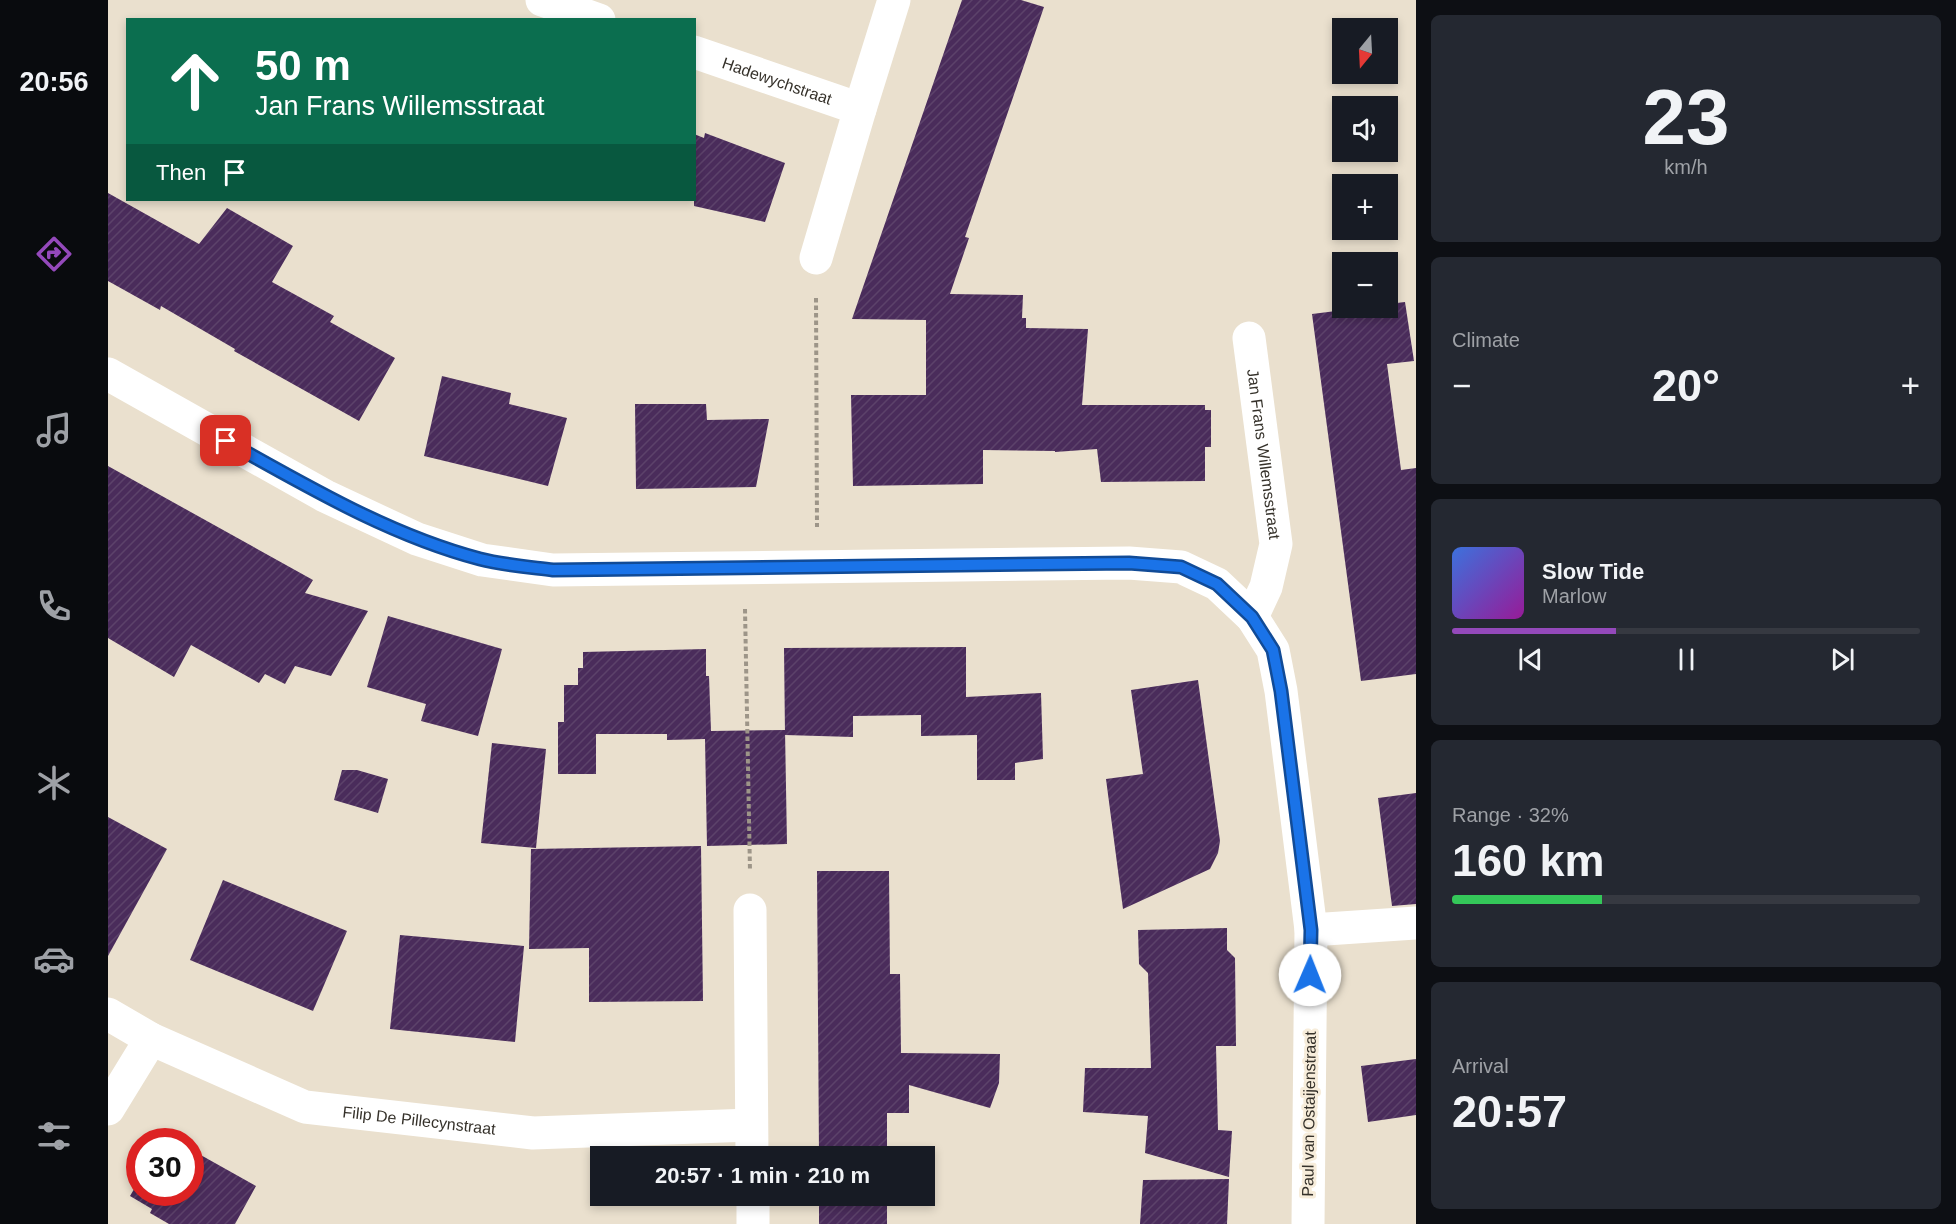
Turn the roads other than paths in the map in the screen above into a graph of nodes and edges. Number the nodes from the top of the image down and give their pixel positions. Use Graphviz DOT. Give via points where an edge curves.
graph roads {
  1 [pos="542,0"];
  2 [pos="894,0"];
  3 [pos="593,18"];
  4 [pos="696,53"];
  5 [pos="861,109"];
  6 [pos="816,258"];
  7 [pos="1249,338"];
  8 [pos="108,374"];
  9 [pos="1252,617"];
  10 [pos="750,910"];
  11 [pos="1416,923"];
  12 [pos="1311,930"];
  13 [pos="108,1014"];
  14 [pos="151,1039"];
  15 [pos="108,1109"];
  16 [pos="752,1141"];
  17 [pos="753,1206"];
  18 [pos="753,1224"];
  19 [pos="1308,1224"];
  1 -- 3 [label="street"];
  2 -- 5 [label="street"];
  4 -- 5 [label="street, Hadewychstraat"];
  5 -- 6 [label="street"];
  7 -- 9 [label="street, Jan Frans Willemsstraat" via="1276,544 1266,587"];
  8 -- 9 [label="street" via="325,496 417,539 482,560 553,570 1129,563 1181,567 1217,584"];
  9 -- 12 [label="street, Paul van Ostaijenstraat" via="1273,650 1281,691"];
  10 -- 16 [label="street, Filip De Pillecynstraat"];
  11 -- 12 [label="street"];
  12 -- 19 [label="street, Paul van Ostaijenstraat"];
  13 -- 14 [label="street, Filip De Pillecynstraat"];
  14 -- 15 [label="street"];
  14 -- 16 [label="street, Filip De Pillecynstraat" via="305,1107 533,1133"];
  17 -- 18 [label="street"];
}
